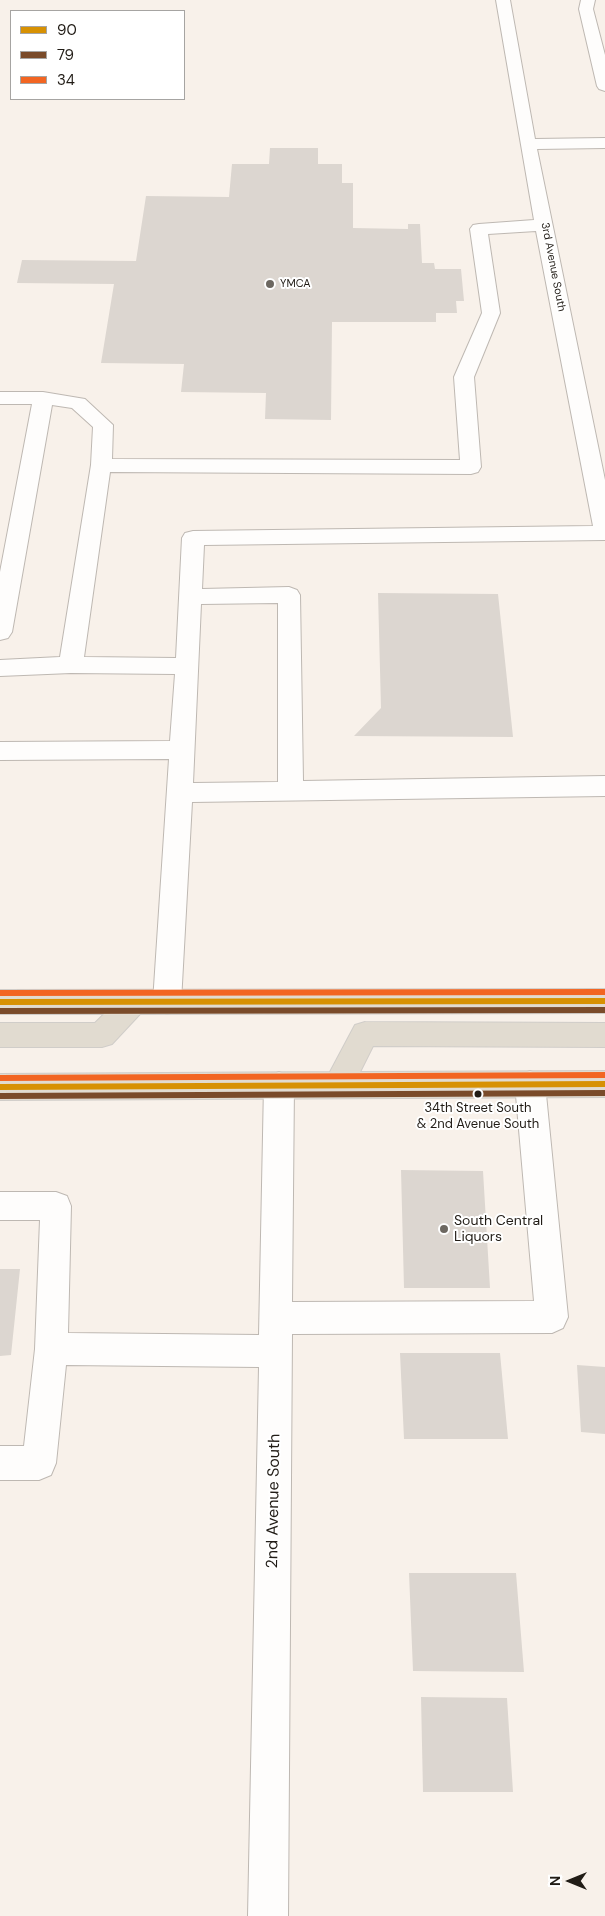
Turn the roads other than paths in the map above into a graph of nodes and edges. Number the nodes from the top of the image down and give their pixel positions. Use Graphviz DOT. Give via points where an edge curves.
graph roads {
  1 [pos="503,0"];
  2 [pos="588,0"];
  3 [pos="605,86"];
  4 [pos="605,143"];
  5 [pos="528,144"];
  6 [pos="544,225"];
  7 [pos="0,398"];
  8 [pos="44,398"];
  9 [pos="101,465"];
  10 [pos="600,477"];
  11 [pos="605,533"];
  12 [pos="190,597"];
  13 [pos="0,632"];
  14 [pos="71,665"];
  15 [pos="187,666"];
  16 [pos="0,668"];
  17 [pos="182,750"];
  18 [pos="0,751"];
  19 [pos="605,786"];
  20 [pos="291,791"];
  21 [pos="179,793"];
  22 [pos="605,1001"];
  23 [pos="0,1002"];
  24 [pos="133,1002"];
  25 [pos="167,1002"];
  26 [pos="0,1035"];
  27 [pos="605,1035"];
  28 [pos="530,1084"];
  29 [pos="605,1084"];
  30 [pos="279,1085"];
  31 [pos="339,1085"];
  32 [pos="0,1087"];
  33 [pos="0,1206"];
  34 [pos="276,1334"];
  35 [pos="51,1349"];
  36 [pos="0,1463"];
  37 [pos="268,1916"];
  1 -- 5 [label="street, 3rd Avenue South"];
  2 -- 3 [label="street" via="586,9"];
  4 -- 5 [label="street"];
  5 -- 6 [label="street, 3rd Avenue South"];
  6 -- 9 [label="street" via="479,229 491,313 464,377 471,467"];
  6 -- 10 [label="street, 3rd Avenue South"];
  7 -- 8 [label="street"];
  8 -- 9 [label="street" via="78,403 103,425"];
  8 -- 13 [label="street"];
  9 -- 14 [label="street"];
  10 -- 11 [label="street, 3rd Avenue South"];
  11 -- 12 [label="street" via="193,538"];
  12 -- 15 [label="street"];
  12 -- 20 [label="street" via="289,594"];
  14 -- 15 [label="street"];
  14 -- 16 [label="street"];
  15 -- 17 [label="street"];
  17 -- 18 [label="street"];
  17 -- 21 [label="street"];
  19 -- 20 [label="street"];
  20 -- 21 [label="street"];
  21 -- 25 [label="street"];
  22 -- 25 [label="highway"];
  23 -- 24 [label="highway"];
  24 -- 25 [label="highway"];
  24 -- 26 [label="highway" via="102,1035"];
  27 -- 31 [label="highway" via="365,1034"];
  28 -- 29 [label="highway"];
  28 -- 31 [label="highway"];
  28 -- 34 [label="street" via="552,1317"];
  30 -- 31 [label="highway"];
  30 -- 32 [label="highway"];
  30 -- 34 [label="street, 2nd Avenue South"];
  33 -- 35 [label="street" via="56,1206"];
  34 -- 35 [label="street"];
  34 -- 37 [label="street, 2nd Avenue South"];
  35 -- 36 [label="street" via="39,1463"];
}
